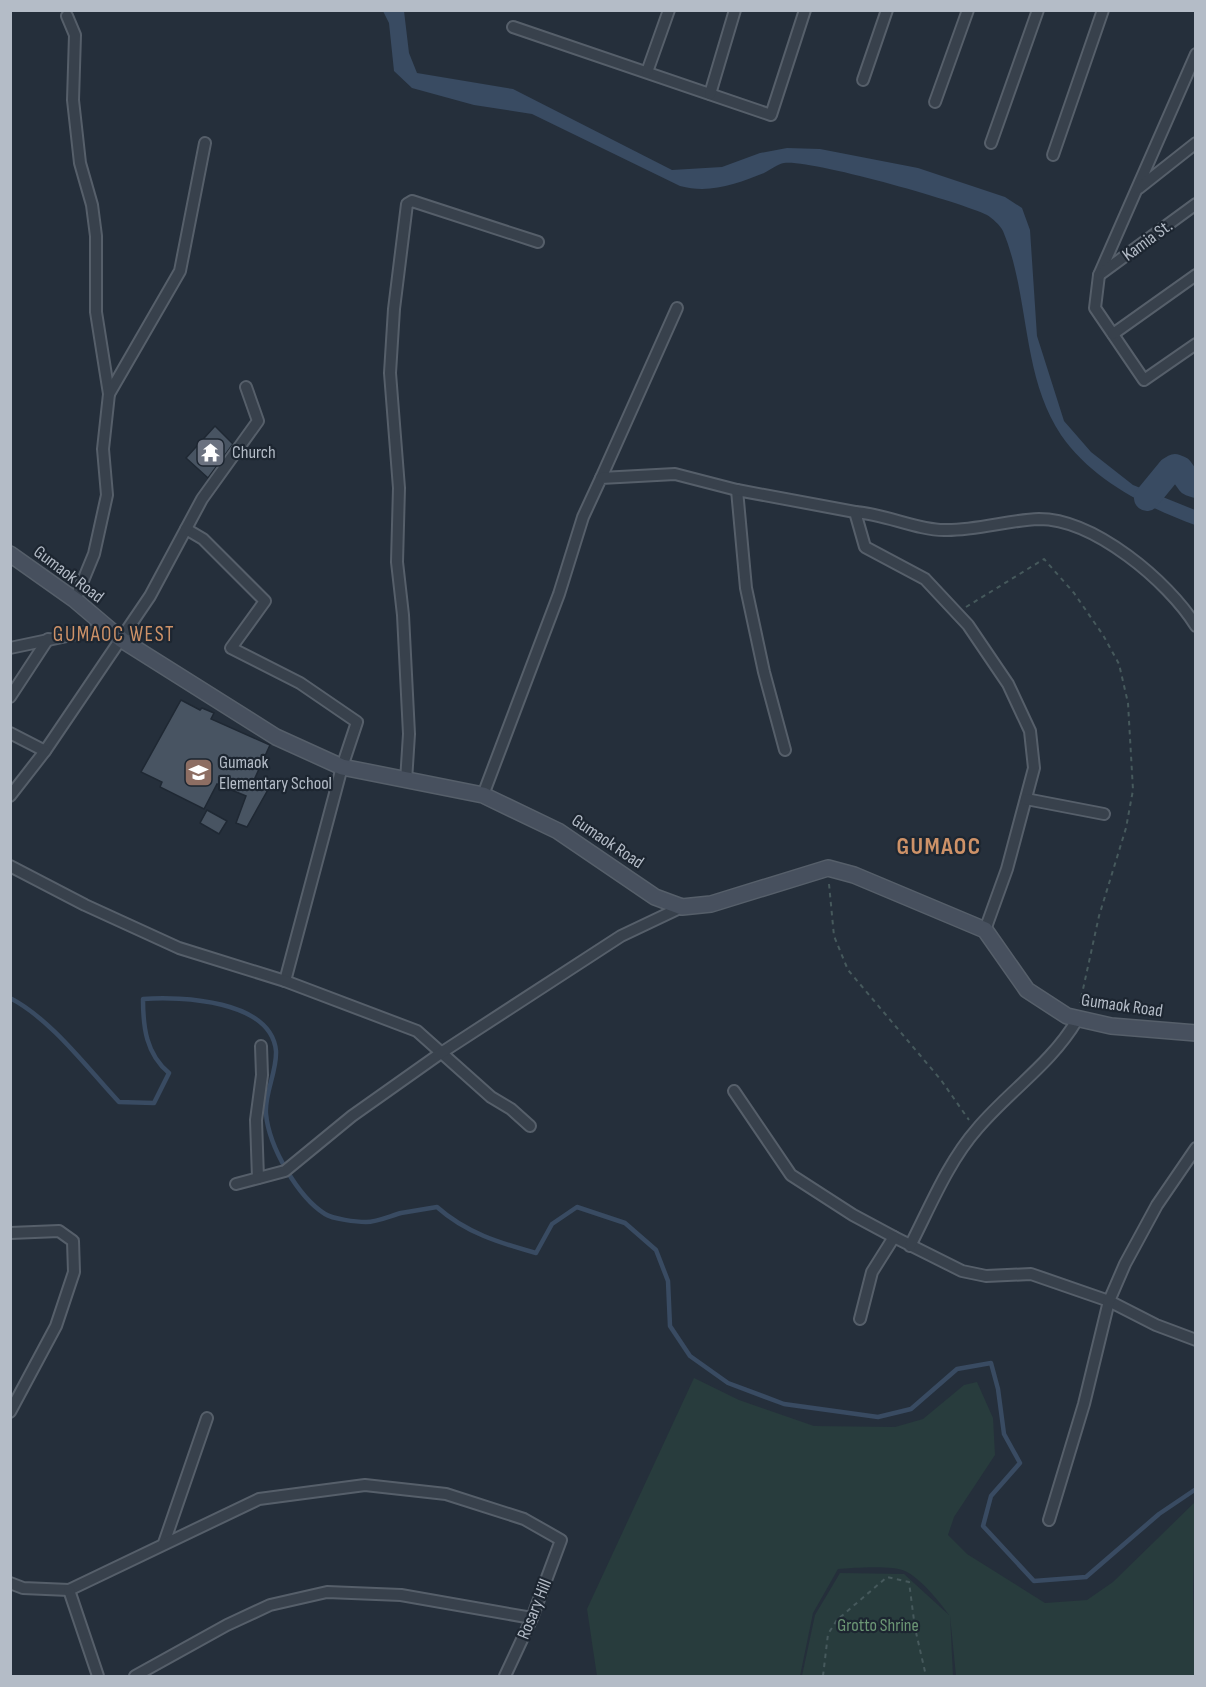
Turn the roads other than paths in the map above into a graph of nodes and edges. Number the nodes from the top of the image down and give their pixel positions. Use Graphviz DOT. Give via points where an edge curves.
graph roads {
  1 [pos="669,10"];
  2 [pos="735,10"];
  3 [pos="805,10"];
  4 [pos="887,10"];
  5 [pos="968,10"];
  6 [pos="1038,10"];
  7 [pos="1103,10"];
  8 [pos="67,16"];
  9 [pos="513,27"];
  10 [pos="1196,54"];
  11 [pos="647,72"];
  12 [pos="1196,73"];
  13 [pos="863,80"];
  14 [pos="1183,82"];
  15 [pos="710,94"];
  16 [pos="935,102"];
  17 [pos="205,143"];
  18 [pos="991,143"];
  19 [pos="1196,143"];
  20 [pos="1053,155"];
  21 [pos="1136,190"];
  22 [pos="1196,204"];
  23 [pos="538,242"];
  24 [pos="1099,275"];
  25 [pos="1196,275"];
  26 [pos="677,308"];
  27 [pos="1113,334"];
  28 [pos="1196,344"];
  29 [pos="246,387"];
  30 [pos="109,394"];
  31 [pos="601,478"];
  32 [pos="736,490"];
  33 [pos="855,512"];
  34 [pos="186,529"];
  35 [pos="10,554"];
  36 [pos="75,600"];
  37 [pos="1196,626"];
  38 [pos="105,628"];
  39 [pos="48,639"];
  40 [pos="122,640"];
  41 [pos="10,648"];
  42 [pos="10,697"];
  43 [pos="10,733"];
  44 [pos="785,750"];
  45 [pos="45,751"];
  46 [pos="342,767"];
  47 [pos="406,781"];
  48 [pos="483,795"];
  49 [pos="10,796"];
  50 [pos="1026,799"];
  51 [pos="1104,814"];
  52 [pos="10,866"];
  53 [pos="682,907"];
  54 [pos="985,930"];
  55 [pos="285,981"];
  56 [pos="1077,1020"];
  57 [pos="1196,1033"];
  58 [pos="261,1046"];
  59 [pos="441,1053"];
  60 [pos="734,1091"];
  61 [pos="530,1126"];
  62 [pos="1196,1148"];
  63 [pos="258,1178"];
  64 [pos="236,1184"];
  65 [pos="10,1233"];
  66 [pos="894,1237"];
  67 [pos="910,1246"];
  68 [pos="1109,1301"];
  69 [pos="860,1319"];
  70 [pos="1196,1340"];
  71 [pos="10,1412"];
  72 [pos="207,1418"];
  73 [pos="1049,1520"];
  74 [pos="164,1543"];
  75 [pos="10,1582"];
  76 [pos="69,1590"];
  77 [pos="532,1618"];
  78 [pos="98,1677"];
  79 [pos="135,1677"];
  80 [pos="505,1677"];
  1 -- 11 [label="street"];
  2 -- 15 [label="street"];
  3 -- 15 [label="street" via="771,115"];
  4 -- 13 [label="street"];
  5 -- 16 [label="street"];
  6 -- 18 [label="street"];
  7 -- 20 [label="street"];
  8 -- 30 [label="street" via="75,34 73,100 80,163 96,236 96,312"];
  9 -- 11 [label="street"];
  10 -- 14 [label="street"];
  11 -- 15 [label="street"];
  12 -- 14 [label="street"];
  14 -- 21 [label="street"];
  17 -- 30 [label="street" via="180,272"];
  19 -- 21 [label="street"];
  21 -- 24 [label="street"];
  22 -- 24 [label="street, Kamia St."];
  23 -- 47 [label="street" via="412,201 407,204 390,373 409,734"];
  24 -- 27 [label="street" via="1095,308"];
  25 -- 27 [label="street"];
  26 -- 31 [label="street"];
  27 -- 28 [label="street" via="1144,380"];
  29 -- 34 [label="street" via="258,421 202,499"];
  30 -- 36 [label="street" via="103,449 107,495 94,554"];
  31 -- 32 [label="street" via="675,474"];
  31 -- 48 [label="street" via="583,517 559,594"];
  32 -- 33 [label="street"];
  32 -- 44 [label="street" via="746,588"];
  33 -- 37 [label="street" via="943,530 1037,519 1076,526 1127,555 1173,595"];
  33 -- 50 [label="street" via="866,547 925,579 968,625 1008,684 1030,731 1034,768"];
  34 -- 40 [label="street"];
  34 -- 46 [label="street" via="203,538 265,602 231,648 300,683 357,722"];
  35 -- 36 [label="street, Gumaok Road"];
  36 -- 38 [label="street, Gumaok Road"];
  38 -- 39 [label="street"];
  38 -- 40 [label="street, Gumaok Road"];
  39 -- 41 [label="street"];
  39 -- 42 [label="street"];
  40 -- 45 [label="street"];
  40 -- 46 [label="street, Gumaok Road" via="276,737"];
  43 -- 45 [label="street"];
  45 -- 49 [label="street"];
  46 -- 47 [label="street, Gumaok Road"];
  46 -- 55 [label="street"];
  47 -- 48 [label="street, Gumaok Road"];
  48 -- 53 [label="street, Gumaok Road" via="558,831 656,897"];
  50 -- 51 [label="street"];
  50 -- 54 [label="street"];
  52 -- 55 [label="street" via="179,948"];
  53 -- 54 [label="street, Gumaok Road" via="711,904 828,868 854,875"];
  53 -- 59 [label="street" via="621,936"];
  54 -- 56 [label="street, Gumaok Road" via="1027,990"];
  55 -- 59 [label="street" via="417,1031"];
  56 -- 57 [label="street, Gumaok Road"];
  56 -- 67 [label="street" via="1063,1043 976,1130 955,1160"];
  58 -- 63 [label="street" via="256,1120"];
  59 -- 61 [label="street"];
  59 -- 63 [label="street" via="352,1116 285,1171"];
  60 -- 66 [label="street" via="791,1175"];
  62 -- 68 [label="street" via="1157,1205"];
  63 -- 64 [label="street"];
  65 -- 71 [label="street" via="59,1231 73,1242 74,1272 56,1326"];
  66 -- 67 [label="street"];
  66 -- 69 [label="street" via="872,1272"];
  67 -- 68 [label="street" via="962,1271 986,1276 1030,1274"];
  68 -- 70 [label="street"];
  68 -- 73 [label="street" via="1084,1404"];
  72 -- 74 [label="street"];
  74 -- 76 [label="street"];
  74 -- 77 [label="street, Rosary Hill" via="259,1499 364,1485 446,1494 524,1519 561,1540"];
  75 -- 76 [label="street" via="23,1588"];
  76 -- 78 [label="street"];
  77 -- 79 [label="street" via="400,1595 327,1592 259,1610 227,1624"];
  77 -- 80 [label="street, Rosary Hill"];
}
